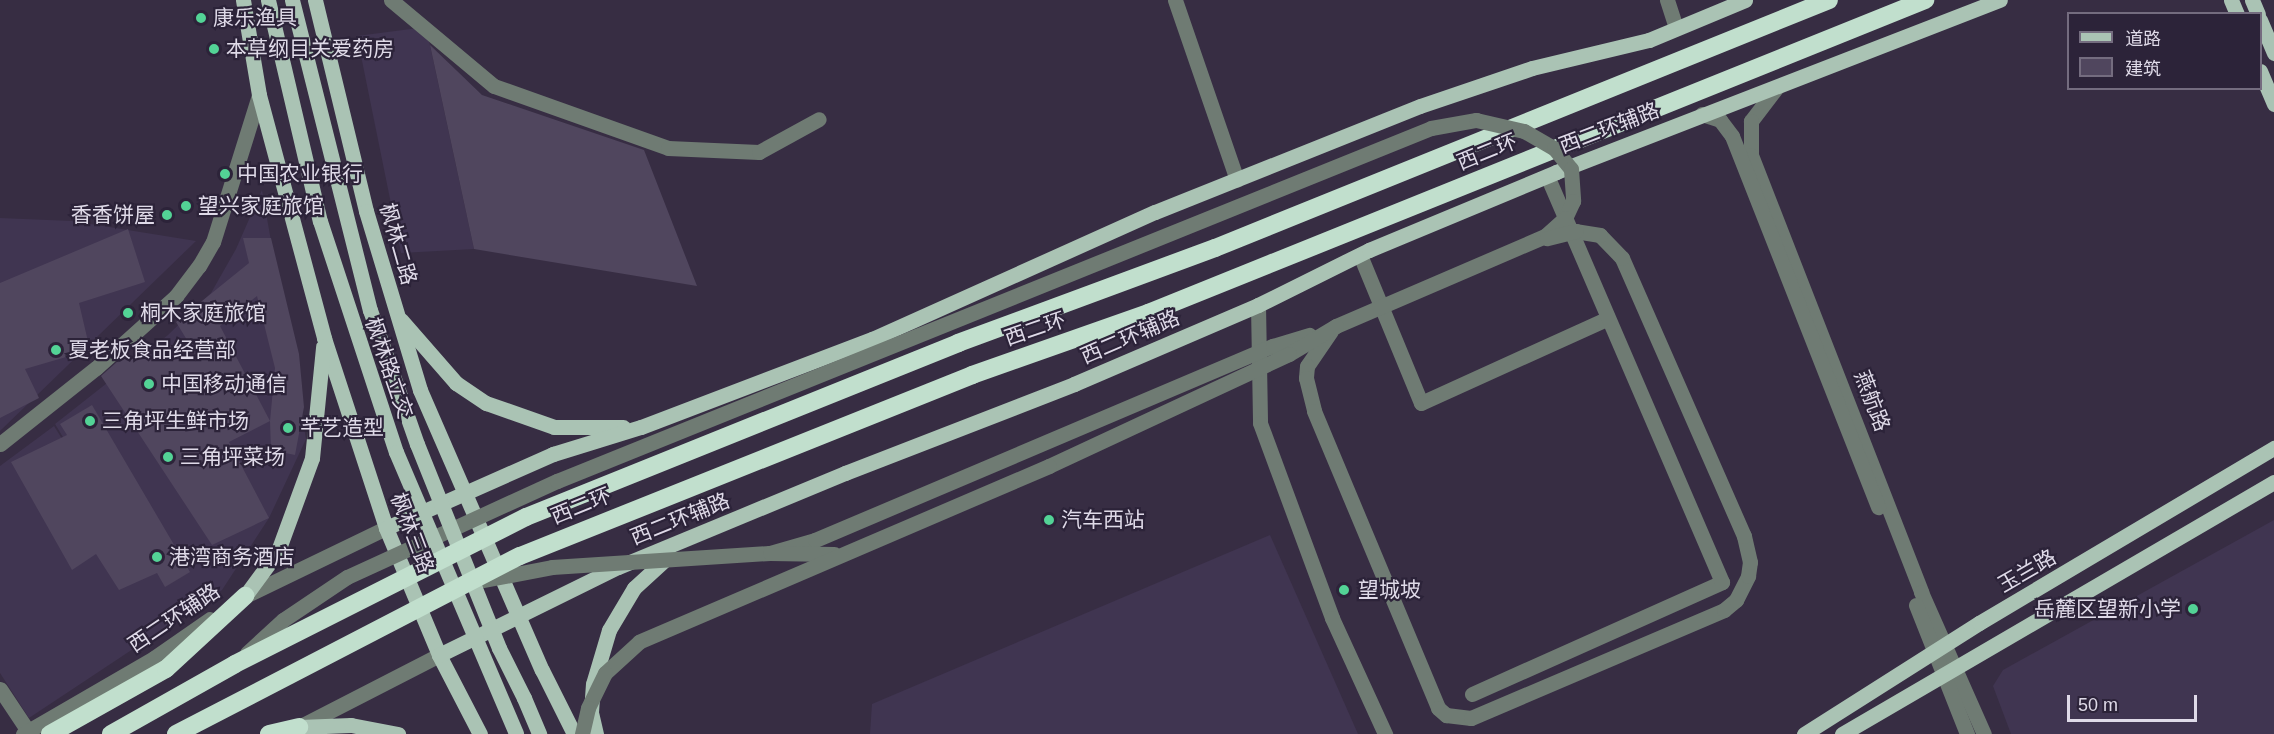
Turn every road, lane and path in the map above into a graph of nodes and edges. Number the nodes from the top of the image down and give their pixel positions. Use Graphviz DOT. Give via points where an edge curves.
graph roads {
  1 [pos="243,0"];
  2 [pos="268,0"];
  3 [pos="292,0"];
  4 [pos="315,0"];
  5 [pos="391,0"];
  6 [pos="1175,0"];
  7 [pos="1667,0"];
  8 [pos="1745,0"];
  9 [pos="1829,0"];
  10 [pos="1925,0"];
  11 [pos="2000,0"];
  12 [pos="2262,25"];
  13 [pos="1676,28"];
  14 [pos="2274,53"];
  15 [pos="2262,76"];
  16 [pos="1777,87"];
  17 [pos="259,95"];
  18 [pos="2274,104"];
  19 [pos="1702,114"];
  20 [pos="819,119"];
  21 [pos="1547,176"];
  22 [pos="1237,180"];
  23 [pos="1530,243"];
  24 [pos="1359,255"];
  25 [pos="1258,305"];
  26 [pos="396,315"];
  27 [pos="1608,318"];
  28 [pos="1336,326"];
  29 [pos="324,338"];
  30 [pos="641,427"];
  31 [pos="0,444"];
  32 [pos="2274,448"];
  33 [pos="2274,483"];
  34 [pos="462,492"];
  35 [pos="386,528"];
  36 [pos="704,534"];
  37 [pos="770,553"];
  38 [pos="841,554"];
  39 [pos="450,590"];
  40 [pos="245,596"];
  41 [pos="518,616"];
  42 [pos="1940,648"];
  43 [pos="439,655"];
  44 [pos="235,664"];
  45 [pos="1950,672"];
  46 [pos="0,690"];
  47 [pos="1472,694"];
  48 [pos="292,731"];
  49 [pos="25,733"];
  50 [pos="50,734"];
  51 [pos="111,734"];
  52 [pos="176,734"];
  53 [pos="269,734"];
  54 [pos="398,734"];
  55 [pos="480,734"];
  56 [pos="517,734"];
  57 [pos="539,734"];
  58 [pos="574,734"];
  59 [pos="582,734"];
  60 [pos="596,734"];
  61 [pos="1385,734"];
  62 [pos="1804,734"];
  63 [pos="1842,734"];
  64 [pos="1967,734"];
  65 [pos="1984,734"];
  1 -- 17 [label="main road"];
  2 -- 56 [label="main road, 枫林路立交, bridge" via="298,140 354,334 448,580"];
  3 -- 57 [label="main road, 枫林路立交, bridge" via="370,310 417,444 499,648"];
  4 -- 26 [label="main road, 枫林二路" via="363,201"];
  5 -- 20 [label="street" via="494,86 669,148 759,152"];
  6 -- 22 [label="street"];
  7 -- 13 [label="street"];
  8 -- 13 [label="main road"];
  9 -- 44 [label="highway, 西二环, bridge" via="1226,244 958,343 526,518"];
  10 -- 39 [label="highway, 西二环, bridge" via="1148,313 972,375 609,519"];
  11 -- 16 [label="main road, 西二环辅路"];
  12 -- 14 [label="main road"];
  13 -- 22 [label="main road" via="1649,40 1532,68 1466,89"];
  15 -- 18 [label="main road"];
  16 -- 19 [label="main road, 西二环辅路"];
  16 -- 42 [label="street, 燕航路" via="1750,121 1751,155 1833,358"];
  17 -- 29 [label="main road"];
  17 -- 31 [label="street" via="213,242 193,274 176,296 96,368"];
  19 -- 21 [label="main road, 西二环辅路"];
  19 -- 42 [label="street, 燕航路" via="1720,120 1736,145"];
  21 -- 24 [label="main road, 西二环辅路"];
  21 -- 27 [label="street"];
  22 -- 30 [label="main road" via="1133,221 957,304 784,375"];
  23 -- 28 [label="street, bridge"];
  23 -- 28 [label="street, bridge" via="1576,231 1600,235 1613,244 1630,274 1748,547 1748,576 1736,600 1724,610 1471,718 1446,716 1438,708 1392,603 1308,391 1306,378 1312,354"];
  23 -- 44 [label="street, bridge" via="1556,229 1573,201 1574,183 1565,159 1540,139 1494,123 1476,120 1431,128 557,481 347,577 291,615"];
  24 -- 25 [label="main road, 西二环辅路"];
  24 -- 27 [label="street" via="1421,403"];
  25 -- 36 [label="main road, 西二环辅路"];
  25 -- 61 [label="street" via="1260,423 1332,618"];
  26 -- 30 [label="main road" via="456,383 486,403 554,427"];
  26 -- 34 [label="main road, 枫林二路" via="420,390"];
  27 -- 47 [label="street" via="1722,582"];
  28 -- 37 [label="street, bridge" via="1274,346 814,540"];
  28 -- 38 [label="street, bridge" via="1289,354 1049,466"];
  29 -- 35 [label="main road, 枫林三路"];
  29 -- 40 [label="main road" via="312,458 278,551"];
  30 -- 34 [label="main road" via="553,454"];
  32 -- 42 [label="main road, 玉兰路"];
  33 -- 45 [label="main road"];
  34 -- 35 [label="main road"];
  34 -- 41 [label="main road"];
  35 -- 40 [label="street, 西二环辅路"];
  35 -- 43 [label="main road, 枫林三路"];
  36 -- 41 [label="main road, 西二环辅路" via="618,567"];
  36 -- 60 [label="main road" via="660,562 623,603 605,639 593,684 591,712"];
  37 -- 38 [label="street, bridge"];
  37 -- 39 [label="street, bridge" via="552,567"];
  38 -- 59 [label="street, bridge" via="639,642 605,673 588,708"];
  39 -- 52 [label="highway, 西二环, bridge"];
  40 -- 49 [label="street, 西二环辅路" via="154,658"];
  40 -- 50 [label="highway" via="190,649 147,682"];
  41 -- 43 [label="main road, 西二环辅路"];
  41 -- 58 [label="main road"];
  42 -- 45 [label="street, 燕航路"];
  42 -- 62 [label="main road, 玉兰路"];
  43 -- 48 [label="street, 西二环辅路"];
  43 -- 55 [label="main road, 枫林三路"];
  44 -- 51 [label="highway, 西二环, bridge"];
  45 -- 63 [label="main road"];
  45 -- 64 [label="street, 燕航路"];
  45 -- 65 [label="street, 燕航路"];
  46 -- 49 [label="street"];
  48 -- 53 [label="highway"];
  48 -- 54 [label="main road" via="351,726"];
}
